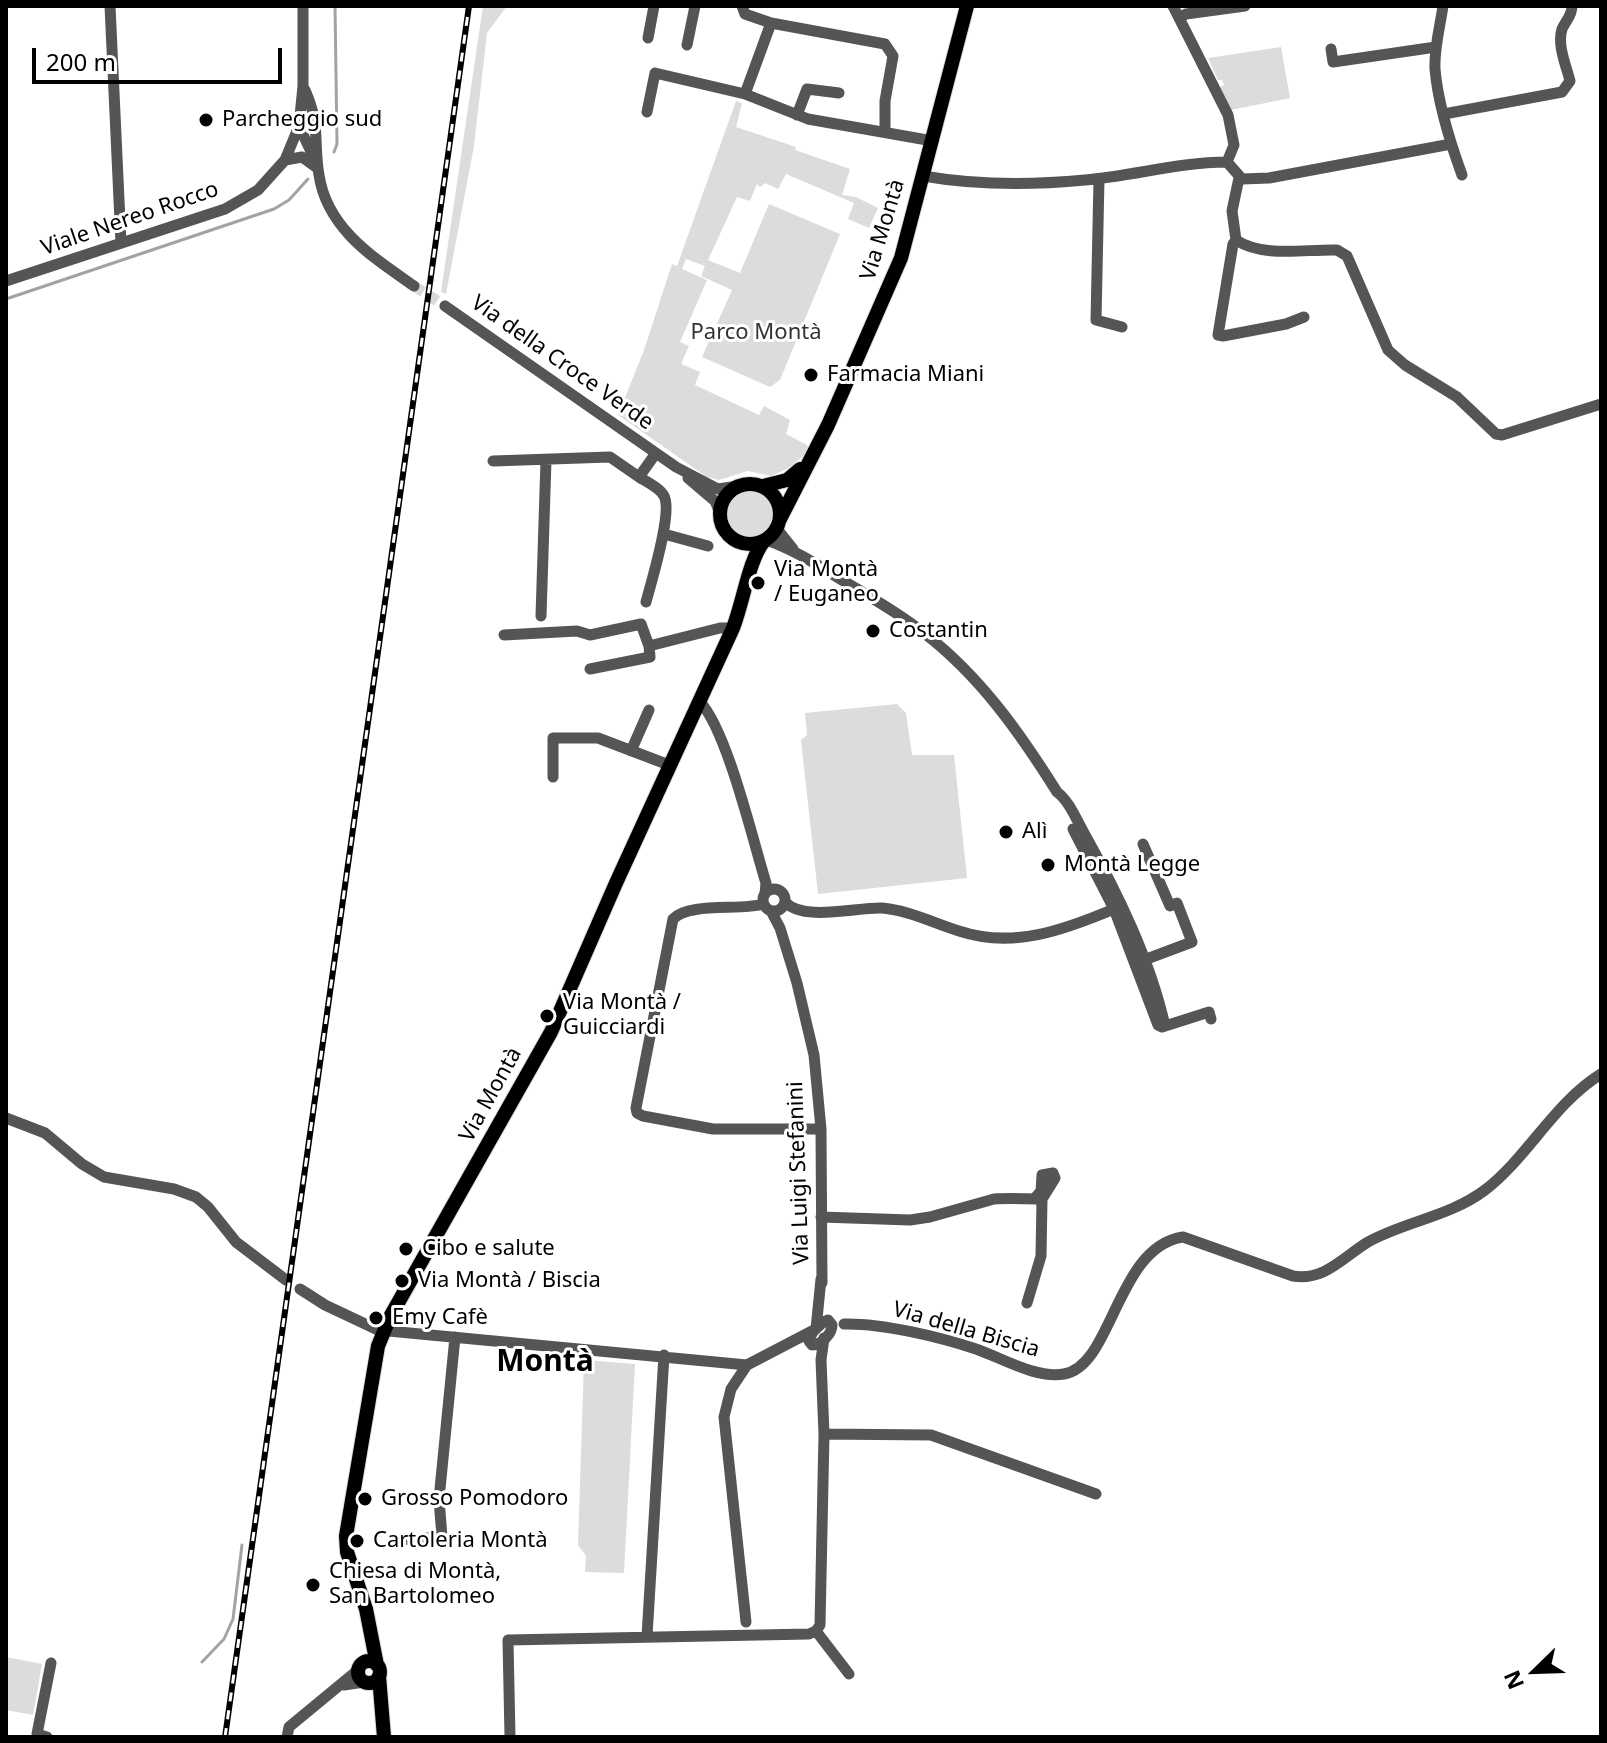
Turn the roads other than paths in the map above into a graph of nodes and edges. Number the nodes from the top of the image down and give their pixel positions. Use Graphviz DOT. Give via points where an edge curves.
graph roads {
  1 [pos="110,6"];
  2 [pos="303,6"];
  3 [pos="654,6"];
  4 [pos="695,6"];
  5 [pos="966,6"];
  6 [pos="1173,6"];
  7 [pos="1245,6"];
  8 [pos="1443,6"];
  9 [pos="1572,6"];
  10 [pos="744,10"];
  11 [pos="1179,18"];
  12 [pos="771,23"];
  13 [pos="648,38"];
  14 [pos="687,45"];
  15 [pos="1436,47"];
  16 [pos="1331,49"];
  17 [pos="303,86"];
  18 [pos="839,93"];
  19 [pos="745,94"];
  20 [pos="647,112"];
  21 [pos="1444,114"];
  22 [pos="797,115"];
  23 [pos="299,126"];
  24 [pos="885,132"];
  25 [pos="318,135"];
  26 [pos="933,141"];
  27 [pos="1451,144"];
  28 [pos="285,160"];
  29 [pos="1227,162"];
  30 [pos="317,170"];
  31 [pos="1462,175"];
  32 [pos="923,176"];
  33 [pos="1239,178"];
  34 [pos="1099,179"];
  35 [pos="1236,240"];
  36 [pos="121,243"];
  37 [pos="6,281"];
  38 [pos="414,286"];
  39 [pos="445,306"];
  40 [pos="1304,317"];
  41 [pos="1122,327"];
  42 [pos="1601,404"];
  43 [pos="656,453"];
  44 [pos="812,457"];
  45 [pos="546,460"];
  46 [pos="493,461"];
  47 [pos="676,467"];
  48 [pos="639,477"];
  49 [pos="738,486"];
  50 [pos="763,486"];
  51 [pos="720,513"];
  52 [pos="772,532"];
  53 [pos="664,534"];
  54 [pos="734,539"];
  55 [pos="708,546"];
  56 [pos="744,600"];
  57 [pos="646,602"];
  58 [pos="541,616"];
  59 [pos="733,628"];
  60 [pos="504,635"];
  61 [pos="649,646"];
  62 [pos="590,669"];
  63 [pos="700,702"];
  64 [pos="649,710"];
  65 [pos="631,751"];
  66 [pos="669,765"];
  67 [pos="553,777"];
  68 [pos="1057,792"];
  69 [pos="1143,844"];
  70 [pos="1108,877"];
  71 [pos="772,899"];
  72 [pos="1114,909"];
  73 [pos="1129,923"];
  74 [pos="1132,952"];
  75 [pos="1144,960"];
  76 [pos="1143,980"];
  77 [pos="1211,1019"];
  78 [pos="1163,1026"];
  79 [pos="1601,1074"];
  80 [pos="6,1118"];
  81 [pos="821,1129"];
  82 [pos="821,1217"];
  83 [pos="286,1280"];
  84 [pos="300,1289"];
  85 [pos="1027,1303"];
  86 [pos="826,1328"];
  87 [pos="384,1330"];
  88 [pos="455,1337"];
  89 [pos="789,1343"];
  90 [pos="811,1344"];
  91 [pos="664,1355"];
  92 [pos="821,1360"];
  93 [pos="747,1365"];
  94 [pos="824,1434"];
  95 [pos="1096,1494"];
  96 [pos="394,1540"];
  97 [pos="746,1622"];
  98 [pos="816,1631"];
  99 [pos="647,1636"];
  100 [pos="51,1663"];
  101 [pos="368,1673"];
  102 [pos="849,1674"];
  103 [pos="287,1735"];
  104 [pos="47,1737"];
  105 [pos="384,1737"];
  106 [pos="510,1737"];
  1 -- 36 [label="street"];
  2 -- 17 [label="street, Viale Nereo Rocco"];
  3 -- 13 [label="street"];
  4 -- 14 [label="street"];
  5 -- 26 [label="main road, Via Montà"];
  6 -- 11 [label="street"];
  7 -- 11 [label="street"];
  8 -- 15 [label="street"];
  9 -- 21 [label="street" via="1560,40 1570,81 1562,92"];
  10 -- 12 [label="street"];
  11 -- 29 [label="street" via="1228,115 1234,145"];
  12 -- 19 [label="street"];
  12 -- 24 [label="street" via="885,44 893,56"];
  15 -- 16 [label="street" via="1333,62"];
  15 -- 21 [label="street"];
  17 -- 23 [label="street, Viale Nereo Rocco"];
  17 -- 25 [label="street"];
  18 -- 22 [label="street" via="807,89"];
  19 -- 20 [label="street" via="655,73"];
  19 -- 22 [label="street"];
  21 -- 27 [label="street"];
  22 -- 24 [label="street"];
  23 -- 25 [label="street" via="310,126"];
  23 -- 28 [label="street, Viale Nereo Rocco"];
  23 -- 30 [label="street"];
  24 -- 26 [label="street"];
  25 -- 30 [label="street"];
  26 -- 32 [label="main road, Via Montà"];
  27 -- 31 [label="street"];
  27 -- 33 [label="street" via="1269,178"];
  28 -- 30 [label="street" via="302,157"];
  28 -- 36 [label="street, Viale Nereo Rocco" via="242,201"];
  29 -- 33 [label="street"];
  29 -- 34 [label="street"];
  30 -- 38 [label="street" via="326,200 348,234"];
  32 -- 34 [label="street" via="1017,182"];
  32 -- 44 [label="main road, Via Montà" via="889,289"];
  33 -- 35 [label="street" via="1232,211"];
  34 -- 41 [label="street" via="1096,320"];
  35 -- 40 [label="street" via="1218,335"];
  35 -- 42 [label="street" via="1264,250 1337,250 1347,256 1388,350 1457,397 1496,434"];
  36 -- 37 [label="street, Viale Nereo Rocco"];
  39 -- 43 [label="street, Via della Croce Verde"];
  43 -- 47 [label="street, Via della Croce Verde"];
  43 -- 48 [label="street, Via della Croce Verde"];
  44 -- 50 [label="main road, Via Montà" via="787,480"];
  44 -- 52 [label="main road, Via Montà"];
  45 -- 46 [label="street"];
  45 -- 48 [label="street" via="610,457"];
  45 -- 58 [label="street"];
  47 -- 49 [label="street, Via della Croce Verde" via="718,489"];
  47 -- 51 [label="street, Via della Croce Verde" via="715,501"];
  48 -- 53 [label="street" via="667,501"];
  49 -- 50 [label="main road, Via Montà"];
  49 -- 51 [label="main road" via="727,494"];
  50 -- 52 [label="main road" via="779,503"];
  51 -- 54 [label="main road, Via Montà"];
  52 -- 54 [label="main road" via="749,544"];
  52 -- 56 [label="main road, Via Montà" via="756,553"];
  52 -- 68 [label="street" via="802,557 905,619 956,661 998,706"];
  53 -- 55 [label="street"];
  53 -- 57 [label="street"];
  54 -- 56 [label="main road, Via Montà" via="744,560"];
  56 -- 59 [label="main road, Via Montà"];
  59 -- 61 [label="street"];
  59 -- 63 [label="main road, Via Montà"];
  60 -- 61 [label="street" via="590,635 641,624"];
  61 -- 62 [label="street" via="650,657"];
  63 -- 66 [label="main road, Via Montà"];
  63 -- 71 [label="street, Via Luigi Stefanini" via="721,742"];
  64 -- 65 [label="street"];
  65 -- 66 [label="street"];
  65 -- 67 [label="street" via="598,738 553,738"];
  66 -- 87 [label="main road, Via Montà" via="551,1032"];
  68 -- 70 [label="street"];
  68 -- 72 [label="street"];
  69 -- 75 [label="street" via="1170,906 1177,903 1192,942"];
  70 -- 72 [label="street"];
  70 -- 73 [label="street"];
  71 -- 72 [label="street" via="800,910 886,909 976,936 1006,939 1054,932"];
  71 -- 81 [label="street, Via Luigi Stefanini" via="808,1026"];
  71 -- 81 [label="street" via="675,915 637,1113 713,1129"];
  72 -- 73 [label="street"];
  72 -- 74 [label="street"];
  73 -- 75 [label="street"];
  74 -- 75 [label="street"];
  74 -- 76 [label="street"];
  75 -- 76 [label="street"];
  75 -- 78 [label="street"];
  76 -- 78 [label="street" via="1156,1021"];
  77 -- 78 [label="street" via="1209,1012"];
  79 -- 86 [label="street, Via della Biscia" via="1488,1188 1454,1209 1372,1240 1318,1275 1293,1276 1183,1237 1158,1245 1137,1270 1090,1355 1071,1372 1050,1375 972,1348 874,1325"];
  80 -- 83 [label="street" via="45,1133 104,1177 196,1197 236,1242"];
  81 -- 82 [label="street, Via Luigi Stefanini"];
  82 -- 85 [label="street" via="910,1220 994,1199 1038,1199 1041,1256"];
  82 -- 86 [label="street, Via Luigi Stefanini"];
  84 -- 87 [label="street" via="350,1318"];
  86 -- 89 [label="street, Via della Biscia"];
  86 -- 90 [label="street" via="809,1338"];
  86 -- 92 [label="street"];
  87 -- 88 [label="street"];
  87 -- 101 [label="main road, Via Montà" via="346,1530 347,1552 368,1623"];
  88 -- 91 [label="street"];
  88 -- 96 [label="street" via="439,1499 442,1537"];
  89 -- 90 [label="street"];
  89 -- 93 [label="street, Via della Biscia"];
  90 -- 92 [label="street"];
  91 -- 93 [label="street"];
  91 -- 99 [label="street"];
  92 -- 94 [label="street"];
  93 -- 97 [label="street" via="731,1389 724,1417"];
  94 -- 95 [label="street" via="931,1435"];
  94 -- 98 [label="street"];
  98 -- 99 [label="street"];
  98 -- 102 [label="street"];
  99 -- 106 [label="street" via="508,1640"];
  100 -- 104 [label="street" via="37,1734"];
  101 -- 103 [label="street" via="340,1686 295,1722"];
  101 -- 105 [label="main road, Via Montà"];
}
